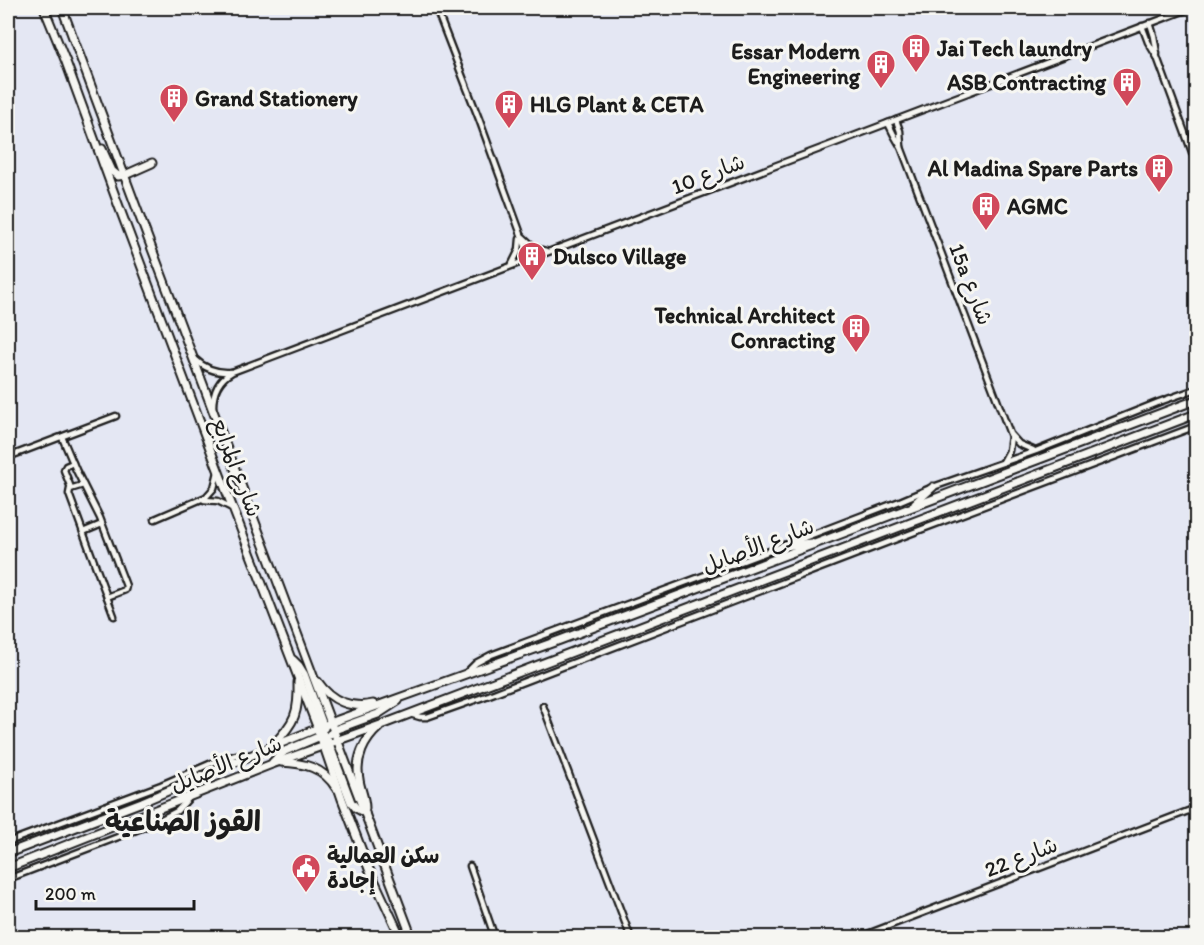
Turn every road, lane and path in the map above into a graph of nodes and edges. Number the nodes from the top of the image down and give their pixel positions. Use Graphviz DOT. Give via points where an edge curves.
graph roads {
  1 [pos="44,8"];
  2 [pos="62,8"];
  3 [pos="436,8"];
  4 [pos="1191,8"];
  5 [pos="1150,23"];
  6 [pos="1142,26"];
  7 [pos="1157,57"];
  8 [pos="86,118"];
  9 [pos="896,120"];
  10 [pos="888,123"];
  11 [pos="901,147"];
  12 [pos="153,163"];
  13 [pos="1197,164"];
  14 [pos="125,175"];
  15 [pos="520,233"];
  16 [pos="548,252"];
  17 [pos="530,259"];
  18 [pos="510,266"];
  19 [pos="193,356"];
  20 [pos="236,370"];
  21 [pos="1197,389"];
  22 [pos="1197,400"];
  23 [pos="214,409"];
  24 [pos="1197,414"];
  25 [pos="116,416"];
  26 [pos="1197,426"];
  27 [pos="1010,434"];
  28 [pos="62,437"];
  29 [pos="1036,451"];
  30 [pos="8,457"];
  31 [pos="73,463"];
  32 [pos="1002,463"];
  33 [pos="217,467"];
  34 [pos="83,485"];
  35 [pos="933,487"];
  36 [pos="71,488"];
  37 [pos="201,501"];
  38 [pos="909,508"];
  39 [pos="233,509"];
  40 [pos="155,519"];
  41 [pos="102,524"];
  42 [pos="83,532"];
  43 [pos="817,543"];
  44 [pos="783,546"];
  45 [pos="107,597"];
  46 [pos="114,616"];
  47 [pos="290,658"];
  48 [pos="311,672"];
  49 [pos="464,675"];
  50 [pos="297,676"];
  51 [pos="402,697"];
  52 [pos="543,706"];
  53 [pos="408,714"];
  54 [pos="386,723"];
  55 [pos="327,735"];
  56 [pos="272,747"];
  57 [pos="252,755"];
  58 [pos="275,763"];
  59 [pos="189,798"];
  60 [pos="342,799"];
  61 [pos="1197,808"];
  62 [pos="365,813"];
  63 [pos="8,842"];
  64 [pos="8,853"];
  65 [pos="470,866"];
  66 [pos="8,868"];
  67 [pos="8,879"];
  68 [pos="401,938"];
  69 [pos="412,938"];
  70 [pos="495,938"];
  71 [pos="631,938"];
  72 [pos="857,938"];
  1 -- 8 [label="main road, شارع المرابع"];
  2 -- 14 [label="main road, شارع المرابع"];
  3 -- 15 [label="street"];
  4 -- 5 [label="street, شارع 10"];
  5 -- 6 [label="street, شارع 10"];
  5 -- 7 [label="street"];
  6 -- 7 [label="street"];
  6 -- 9 [label="street, شارع 10"];
  7 -- 13 [label="street"];
  8 -- 14 [label="main road" via="112,171 118,176"];
  8 -- 33 [label="main road, شارع المرابع"];
  9 -- 10 [label="street, شارع 10"];
  9 -- 11 [label="street, 15a شارع"];
  10 -- 11 [label="street, 15a شارع"];
  10 -- 16 [label="street, شارع 10"];
  11 -- 27 [label="street, 15a شارع"];
  12 -- 14 [label="main road"];
  14 -- 19 [label="main road, شارع المرابع"];
  15 -- 16 [label="street" via="535,248"];
  15 -- 17 [label="street"];
  15 -- 18 [label="street" via="519,250"];
  16 -- 17 [label="street, شارع 10"];
  17 -- 18 [label="street, شارع 10"];
  18 -- 20 [label="street, شارع 10"];
  19 -- 20 [label="street, شارع 10" via="210,370"];
  19 -- 23 [label="main road, شارع المرابع"];
  20 -- 23 [label="street, شارع 10" via="218,384"];
  21 -- 29 [label="street"];
  22 -- 38 [label="main road, شارع الأصايل"];
  23 -- 48 [label="main road, شارع المرابع"];
  24 -- 53 [label="main road, شارع الأصايل"];
  25 -- 28 [label="street"];
  26 -- 53 [label="street" via="480,699 427,717"];
  27 -- 29 [label="street"];
  27 -- 32 [label="street" via="1010,447"];
  28 -- 30 [label="street"];
  28 -- 31 [label="street"];
  29 -- 32 [label="street"];
  31 -- 34 [label="street"];
  31 -- 36 [label="street" via="64,470"];
  32 -- 35 [label="street"];
  33 -- 37 [label="street" via="214,488"];
  33 -- 39 [label="main road, شارع المرابع"];
  34 -- 36 [label="street"];
  34 -- 41 [label="street"];
  35 -- 38 [label="main road"];
  35 -- 44 [label="street"];
  36 -- 42 [label="street" via="69,494"];
  37 -- 39 [label="street" via="218,501"];
  37 -- 40 [label="street"];
  38 -- 43 [label="main road, شارع الأصايل"];
  39 -- 47 [label="main road, شارع المرابع"];
  41 -- 42 [label="street"];
  41 -- 45 [label="street" via="127,587"];
  42 -- 45 [label="street"];
  43 -- 44 [label="main road"];
  43 -- 49 [label="main road, شارع الأصايل"];
  44 -- 49 [label="street" via="486,657"];
  45 -- 46 [label="street"];
  47 -- 50 [label="main road, شارع المرابع"];
  47 -- 55 [label="main road" via="304,674"];
  48 -- 51 [label="main road" via="326,692 346,704 364,706"];
  48 -- 55 [label="main road, شارع المرابع"];
  49 -- 51 [label="main road, شارع الأصايل"];
  50 -- 55 [label="main road, شارع المرابع"];
  50 -- 56 [label="main road" via="294,717"];
  51 -- 55 [label="main road, شارع الأصايل"];
  52 -- 71 [label="street"];
  53 -- 54 [label="main road, شارع الأصايل"];
  54 -- 55 [label="main road, شارع الأصايل"];
  54 -- 62 [label="main road" via="369,737 359,759"];
  55 -- 56 [label="main road, شارع الأصايل"];
  55 -- 58 [label="main road, شارع الأصايل"];
  55 -- 60 [label="main road, شارع المرابع"];
  55 -- 62 [label="main road, شارع المرابع"];
  56 -- 57 [label="main road, شارع الأصايل"];
  57 -- 63 [label="street" via="219,760"];
  57 -- 64 [label="main road, شارع الأصايل"];
  58 -- 59 [label="main road, شارع الأصايل"];
  58 -- 60 [label="main road" via="317,769"];
  59 -- 66 [label="main road, شارع الأصايل"];
  59 -- 67 [label="street" via="172,815 139,830"];
  60 -- 68 [label="main road, شارع المرابع"];
  61 -- 72 [label="street, شارع 22"];
  62 -- 69 [label="main road, شارع المرابع"];
  65 -- 70 [label="street"];
}
